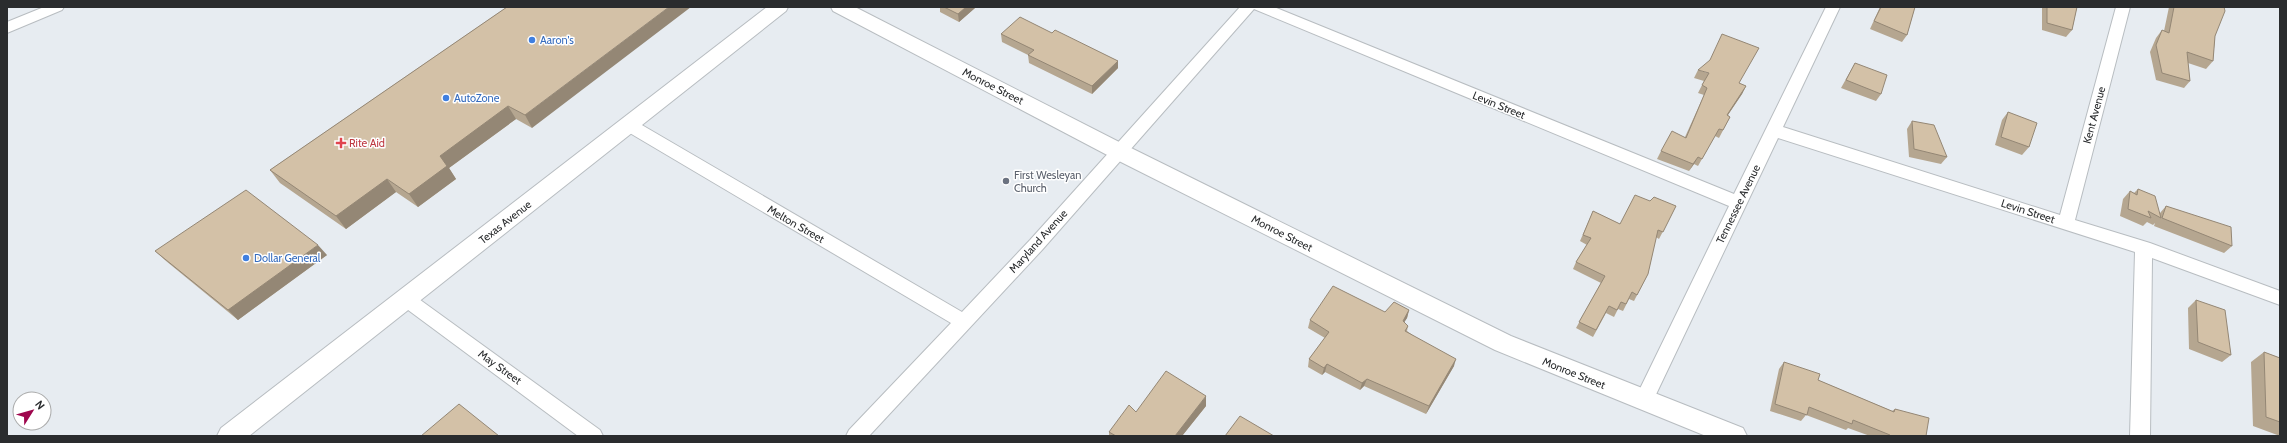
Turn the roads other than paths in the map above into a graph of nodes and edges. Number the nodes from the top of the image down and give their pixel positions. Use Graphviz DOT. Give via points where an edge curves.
graph roads {
  1 [pos="57,7"];
  2 [pos="779,7"];
  3 [pos="840,7"];
  4 [pos="1248,7"];
  5 [pos="1260,7"];
  6 [pos="1833,7"];
  7 [pos="2123,7"];
  8 [pos="7,28"];
  9 [pos="629,125"];
  10 [pos="1773,130"];
  11 [pos="1118,151"];
  12 [pos="1738,203"];
  13 [pos="2066,223"];
  14 [pos="2144,248"];
  15 [pos="2280,298"];
  16 [pos="406,299"];
  17 [pos="964,322"];
  18 [pos="1642,400"];
  19 [pos="230,436"];
  20 [pos="593,436"];
  21 [pos="856,436"];
  22 [pos="1734,436"];
  23 [pos="2140,436"];
  1 -- 8 [label="street"];
  2 -- 9 [label="main road, Texas Avenue"];
  3 -- 11 [label="main road, Monroe Street"];
  4 -- 11 [label="street, Maryland Avenue"];
  5 -- 12 [label="street, Levin Street"];
  6 -- 10 [label="street, Tennessee Avenue"];
  7 -- 13 [label="street, Kent Avenue"];
  9 -- 16 [label="main road, Texas Avenue"];
  9 -- 17 [label="street, Melton Street"];
  10 -- 12 [label="street, Tennessee Avenue"];
  10 -- 13 [label="street, Levin Street"];
  11 -- 17 [label="street, Maryland Avenue"];
  11 -- 18 [label="main road, Monroe Street" via="1503,343"];
  12 -- 18 [label="street, Tennessee Avenue"];
  13 -- 14 [label="street, Levin Street"];
  14 -- 15 [label="street, Levin Street"];
  14 -- 23 [label="street"];
  16 -- 19 [label="main road, Texas Avenue"];
  16 -- 20 [label="street, May Street"];
  17 -- 21 [label="street, Maryland Avenue"];
  18 -- 22 [label="main road, Monroe Street"];
}
